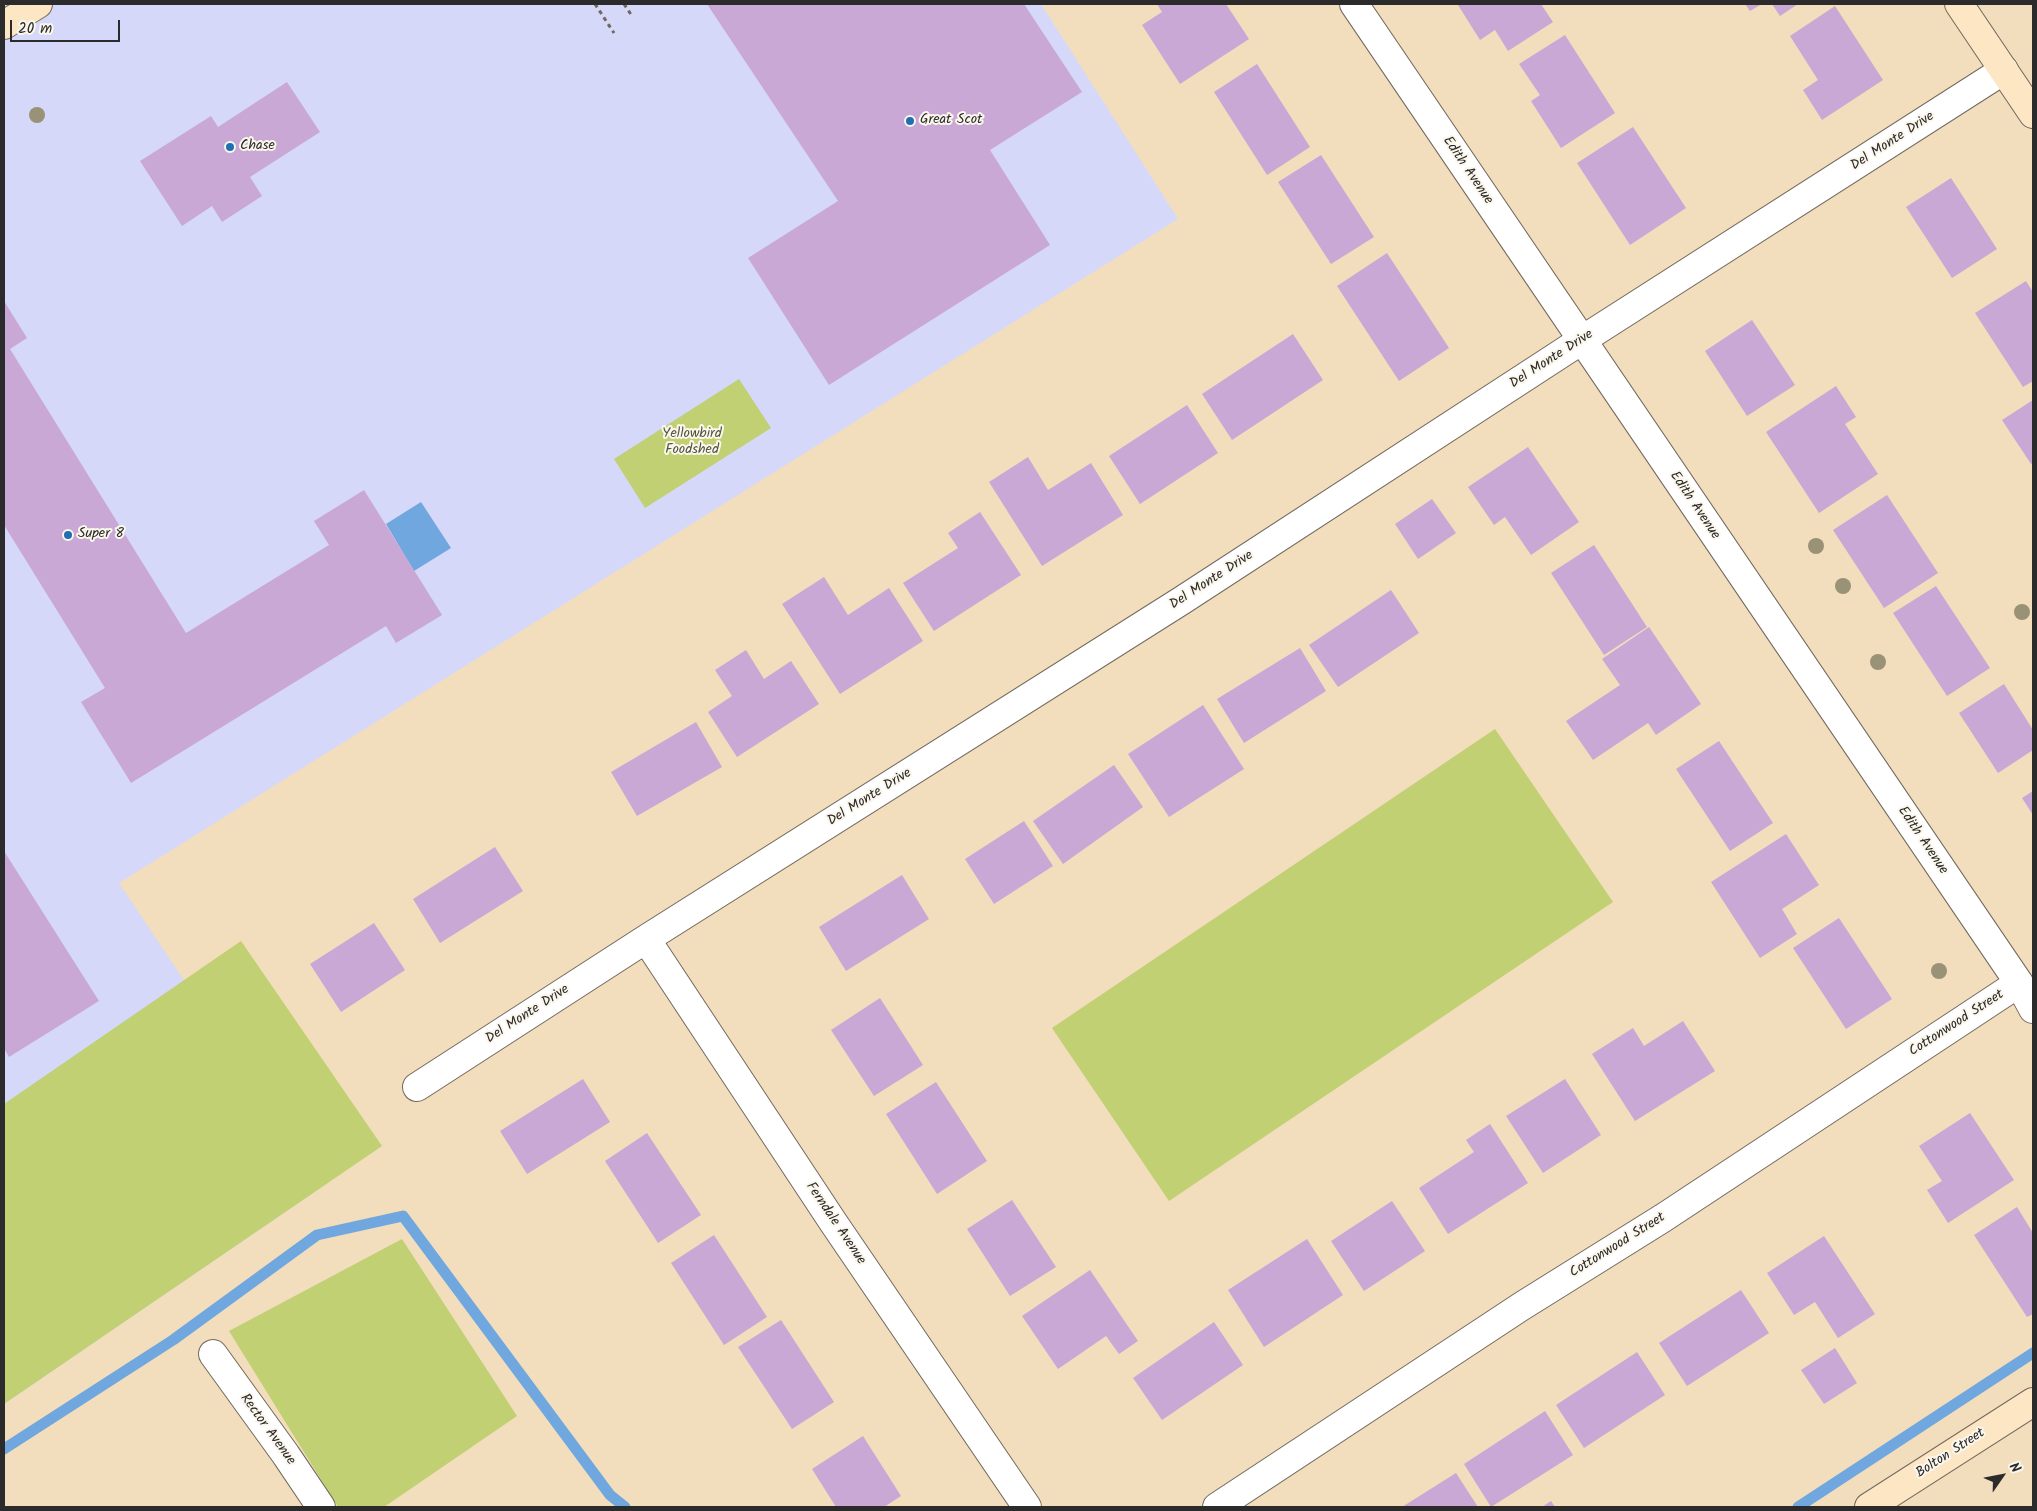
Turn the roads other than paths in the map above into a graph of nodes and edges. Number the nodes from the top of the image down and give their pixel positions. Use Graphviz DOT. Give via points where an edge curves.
graph roads {
  1 [pos="38,4"];
  2 [pos="1354,4"];
  3 [pos="1959,4"];
  4 [pos="4,25"];
  5 [pos="2004,70"];
  6 [pos="2033,114"];
  7 [pos="1582,340"];
  8 [pos="646,939"];
  9 [pos="2019,983"];
  10 [pos="2033,1009"];
  11 [pos="417,1087"];
  12 [pos="212,1354"];
  13 [pos="2033,1402"];
  14 [pos="321,1507"];
  15 [pos="1027,1507"];
  16 [pos="1217,1507"];
  17 [pos="1869,1507"];
  1 -- 4 [label="street"];
  2 -- 7 [label="street, Edith Avenue"];
  3 -- 5 [label="street"];
  5 -- 6 [label="street"];
  5 -- 7 [label="street, Del Monte Drive"];
  7 -- 8 [label="street, Del Monte Drive" via="1181,601"];
  7 -- 9 [label="street, Edith Avenue"];
  8 -- 11 [label="street, Del Monte Drive"];
  8 -- 15 [label="street, Ferndale Avenue" via="838,1230"];
  9 -- 10 [label="street, Edith Avenue"];
  9 -- 16 [label="street, Cottonwood Street"];
  12 -- 14 [label="street, Rector Avenue"];
  13 -- 17 [label="street, Bolton Street"];
}
